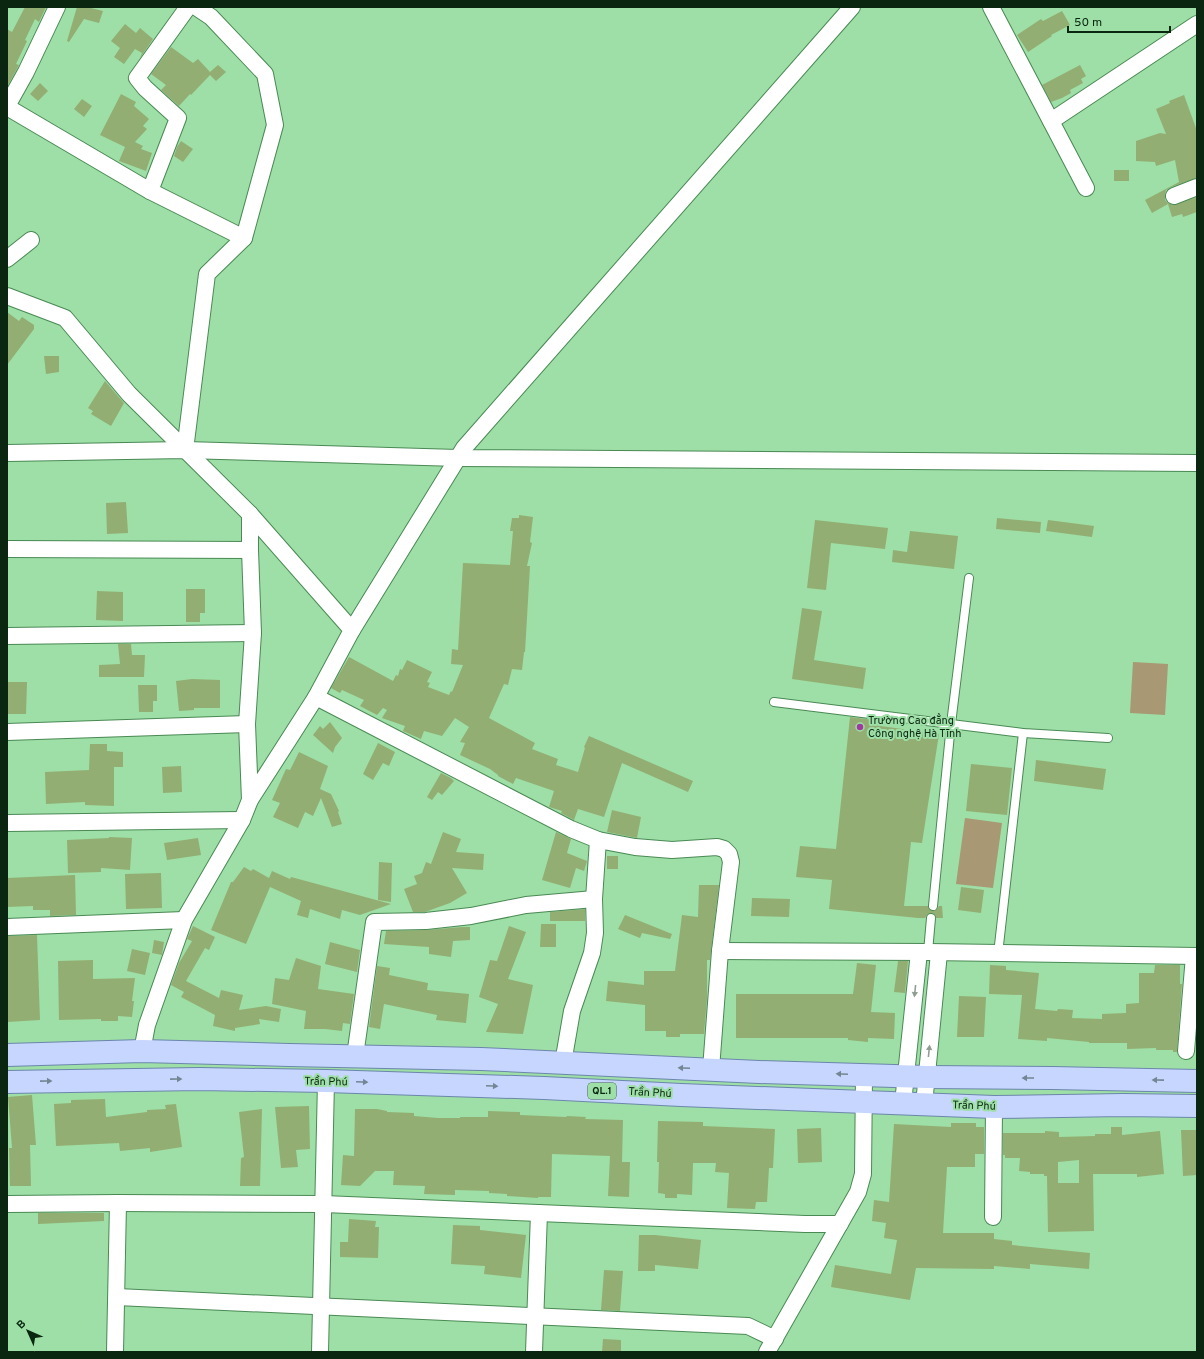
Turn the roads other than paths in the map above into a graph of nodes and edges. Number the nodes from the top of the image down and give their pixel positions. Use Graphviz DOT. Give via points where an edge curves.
graph roads {
  1 [pos="57,7"];
  2 [pos="188,7"];
  3 [pos="196,7"];
  4 [pos="852,7"];
  5 [pos="991,7"];
  6 [pos="1197,24"];
  7 [pos="7,106"];
  8 [pos="1051,121"];
  9 [pos="1197,187"];
  10 [pos="1086,188"];
  11 [pos="150,191"];
  12 [pos="1174,196"];
  13 [pos="244,238"];
  14 [pos="31,240"];
  15 [pos="7,259"];
  16 [pos="7,296"];
  17 [pos="185,450"];
  18 [pos="7,453"];
  19 [pos="458,458"];
  20 [pos="1197,463"];
  21 [pos="250,514"];
  22 [pos="7,549"];
  23 [pos="250,550"];
  24 [pos="970,578"];
  25 [pos="352,630"];
  26 [pos="253,633"];
  27 [pos="7,636"];
  28 [pos="316,697"];
  29 [pos="774,702"];
  30 [pos="247,724"];
  31 [pos="951,724"];
  32 [pos="7,732"];
  33 [pos="1023,733"];
  34 [pos="1108,738"];
  35 [pos="250,800"];
  36 [pos="242,820"];
  37 [pos="7,823"];
  38 [pos="598,840"];
  39 [pos="594,900"];
  40 [pos="933,906"];
  41 [pos="932,918"];
  42 [pos="184,920"];
  43 [pos="7,927"];
  44 [pos="720,951"];
  45 [pos="929,952"];
  46 [pos="998,954"];
  47 [pos="1195,956"];
  48 [pos="1186,1051"];
  49 [pos="142,1052"];
  50 [pos="7,1055"];
  51 [pos="355,1056"];
  52 [pos="564,1063"];
  53 [pos="711,1069"];
  54 [pos="864,1075"];
  55 [pos="905,1076"];
  56 [pos="927,1077"];
  57 [pos="326,1081"];
  58 [pos="1197,1081"];
  59 [pos="7,1082"];
  60 [pos="863,1102"];
  61 [pos="903,1103"];
  62 [pos="924,1104"];
  63 [pos="1197,1106"];
  64 [pos="994,1108"];
  65 [pos="118,1203"];
  66 [pos="7,1204"];
  67 [pos="324,1204"];
  68 [pos="539,1213"];
  69 [pos="993,1217"];
  70 [pos="840,1224"];
  71 [pos="117,1297"];
  72 [pos="321,1306"];
  73 [pos="536,1316"];
  74 [pos="771,1345"];
  75 [pos="115,1352"];
  76 [pos="320,1352"];
  77 [pos="534,1352"];
  1 -- 7 [label="street"];
  2 -- 11 [label="street" via="137,78 178,118"];
  3 -- 13 [label="street" via="211,17 265,74 275,124"];
  4 -- 19 [label="street" via="464,448"];
  5 -- 8 [label="street"];
  6 -- 8 [label="street"];
  7 -- 11 [label="street"];
  8 -- 10 [label="street"];
  9 -- 12 [label="street"];
  11 -- 13 [label="street"];
  13 -- 17 [label="street" via="207,274"];
  14 -- 15 [label="street"];
  16 -- 17 [label="street" via="65,318 129,394"];
  17 -- 18 [label="street"];
  17 -- 19 [label="street"];
  17 -- 21 [label="street"];
  19 -- 20 [label="street"];
  19 -- 25 [label="street"];
  21 -- 23 [label="street"];
  21 -- 25 [label="street"];
  22 -- 23 [label="street"];
  23 -- 26 [label="street"];
  24 -- 31 [label="lane"];
  25 -- 28 [label="street"];
  26 -- 27 [label="street"];
  26 -- 30 [label="street"];
  28 -- 35 [label="street"];
  28 -- 38 [label="street"];
  29 -- 31 [label="lane"];
  30 -- 32 [label="street"];
  30 -- 35 [label="street"];
  31 -- 33 [label="lane"];
  31 -- 40 [label="lane"];
  33 -- 34 [label="lane"];
  33 -- 46 [label="lane"];
  35 -- 36 [label="street"];
  36 -- 37 [label="street"];
  36 -- 42 [label="street"];
  38 -- 39 [label="street"];
  38 -- 44 [label="street" via="634,847 672,850 717,847 724,849 729,854 731,862"];
  39 -- 51 [label="street" via="526,905 471,916 426,921 374,922"];
  39 -- 52 [label="street" via="595,933 592,953 572,1011"];
  41 -- 45 [label="lane"];
  42 -- 43 [label="street"];
  42 -- 49 [label="street" via="147,1025"];
  44 -- 45 [label="street"];
  44 -- 53 [label="street"];
  45 -- 46 [label="street"];
  45 -- 55 [label="street, one-way"];
  56 -- 45 [label="street, one-way"];
  46 -- 47 [label="street"];
  47 -- 48 [label="street"];
  49 -- 50 [label="main road"];
  49 -- 51 [label="main road"];
  51 -- 52 [label="main road"];
  53 -- 52 [label="main road, one-way"];
  54 -- 53 [label="main road, one-way"];
  54 -- 55 [label="main road"];
  54 -- 60 [label="street"];
  55 -- 56 [label="main road"];
  55 -- 61 [label="street"];
  58 -- 56 [label="main road, one-way"];
  56 -- 62 [label="street"];
  59 -- 57 [label="main road, Trần Phú / QL.1, one-way" via="199,1079"];
  57 -- 60 [label="main road, Trần Phú / QL.1, one-way"];
  57 -- 67 [label="street"];
  60 -- 61 [label="main road, Trần Phú / QL.1"];
  60 -- 70 [label="street" via="863,1174 858,1192"];
  61 -- 62 [label="main road, Trần Phú / QL.1"];
  62 -- 64 [label="main road, Trần Phú / QL.1"];
  63 -- 64 [label="main road, Trần Phú / QL.1"];
  64 -- 69 [label="street"];
  65 -- 66 [label="street"];
  65 -- 67 [label="street"];
  65 -- 71 [label="street"];
  67 -- 68 [label="street"];
  67 -- 72 [label="street"];
  68 -- 70 [label="street"];
  68 -- 73 [label="street"];
  70 -- 74 [label="street"];
  71 -- 72 [label="street"];
  71 -- 75 [label="street"];
  72 -- 73 [label="street"];
  72 -- 76 [label="street"];
  73 -- 74 [label="street" via="748,1326"];
  73 -- 77 [label="street"];
}
